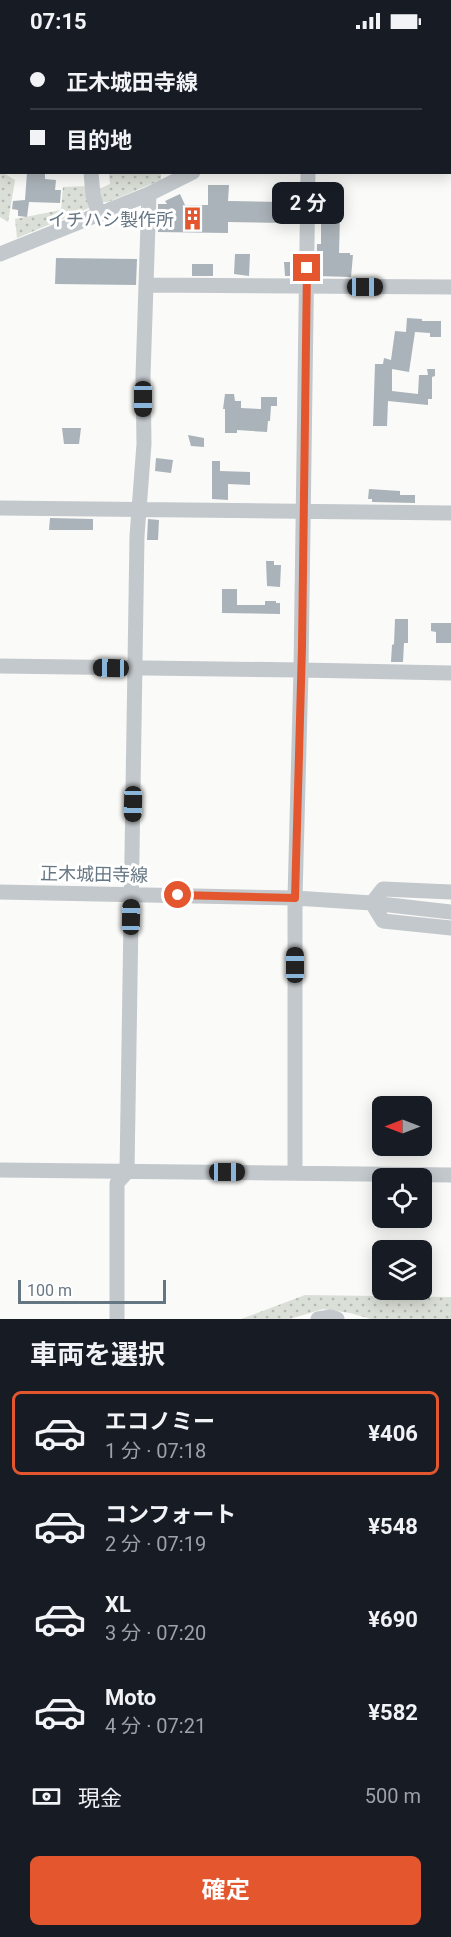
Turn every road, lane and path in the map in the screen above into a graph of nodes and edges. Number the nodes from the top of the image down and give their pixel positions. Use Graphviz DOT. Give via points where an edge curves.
graph roads {
  1 [pos="90,174"];
  2 [pos="186,174"];
  3 [pos="308,174"];
  4 [pos="149,194"];
  5 [pos="99,215"];
  6 [pos="0,254"];
  7 [pos="147,285"];
  8 [pos="306,287"];
  9 [pos="451,287"];
  10 [pos="0,508"];
  11 [pos="138,510"];
  12 [pos="304,510"];
  13 [pos="451,513"];
  14 [pos="0,666"];
  15 [pos="135,668"];
  16 [pos="301,670"];
  17 [pos="451,674"];
  18 [pos="0,892"];
  19 [pos="451,892"];
  20 [pos="132,894"];
  21 [pos="295,898"];
  22 [pos="372,903"];
  23 [pos="451,912"];
  24 [pos="451,928"];
  25 [pos="0,1170"];
  26 [pos="127,1172"];
  27 [pos="296,1172"];
  28 [pos="451,1175"];
  29 [pos="117,1319"];
  30 [pos="318,1319"];
  31 [pos="337,1319"];
  1 -- 5 [label="street"];
  2 -- 4 [label="street"];
  3 -- 8 [label="street"];
  4 -- 5 [label="street"];
  4 -- 7 [label="street"];
  5 -- 6 [label="street"];
  7 -- 8 [label="street"];
  7 -- 11 [label="street" via="144,444"];
  8 -- 9 [label="street"];
  8 -- 12 [label="street"];
  10 -- 11 [label="street"];
  11 -- 12 [label="street"];
  11 -- 15 [label="street"];
  12 -- 13 [label="street"];
  12 -- 16 [label="street"];
  14 -- 15 [label="street"];
  15 -- 16 [label="street"];
  15 -- 20 [label="street"];
  16 -- 17 [label="street"];
  16 -- 21 [label="street"];
  18 -- 20 [label="street, 正木城田寺線"];
  19 -- 22 [label="street" via="383,890"];
  20 -- 21 [label="street, 正木城田寺線"];
  20 -- 26 [label="street"];
  21 -- 22 [label="street, 正木城田寺線"];
  21 -- 27 [label="street"];
  22 -- 23 [label="street, 正木城田寺線"];
  22 -- 24 [label="street" via="383,921"];
  25 -- 26 [label="street"];
  26 -- 27 [label="street"];
  26 -- 29 [label="street" via="117,1183"];
  27 -- 28 [label="street"];
  30 -- 31 [label="street"];
}
